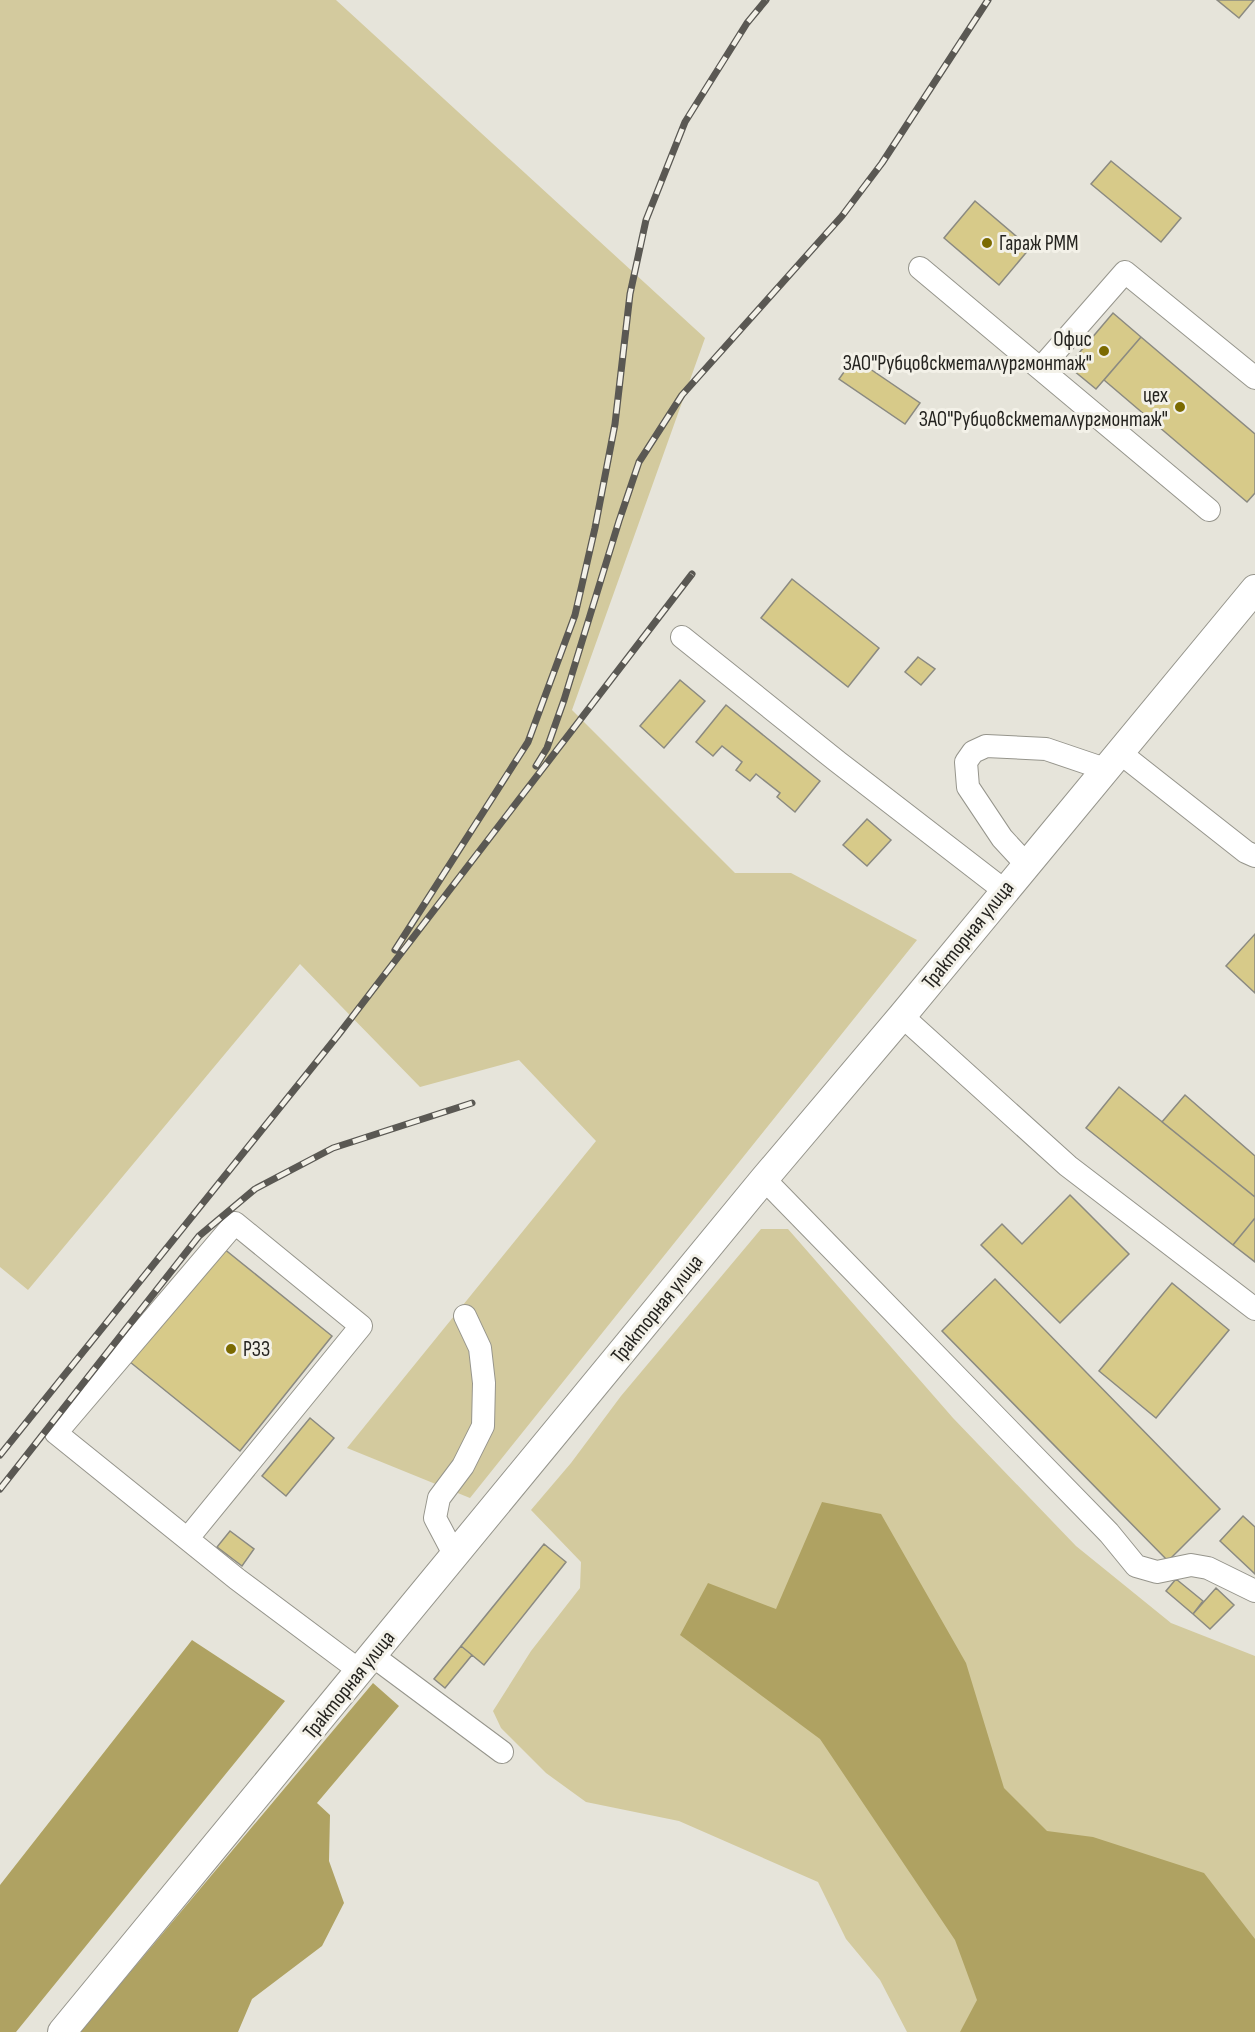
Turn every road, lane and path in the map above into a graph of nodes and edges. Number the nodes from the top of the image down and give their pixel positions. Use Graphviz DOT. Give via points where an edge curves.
graph roads {
  1 [pos="920,268"];
  2 [pos="1041,368"];
  3 [pos="1255,378"];
  4 [pos="1209,510"];
  5 [pos="1255,589"];
  6 [pos="682,637"];
  7 [pos="1112,760"];
  8 [pos="1255,856"];
  9 [pos="1026,864"];
  10 [pos="1005,891"];
  11 [pos="902,1016"];
  12 [pos="764,1179"];
  13 [pos="1255,1309"];
  14 [pos="465,1316"];
  15 [pos="188,1538"];
  16 [pos="455,1556"];
  17 [pos="1255,1591"];
  18 [pos="367,1663"];
  19 [pos="502,1752"];
  20 [pos="62,2032"];
  1 -- 2 [label="lane"];
  2 -- 3 [label="lane" via="1125,272"];
  2 -- 4 [label="lane"];
  5 -- 7 [label="main road, Тракторная улица"];
  6 -- 10 [label="lane"];
  7 -- 8 [label="lane"];
  7 -- 9 [label="main road, Тракторная улица"];
  7 -- 9 [label="lane" via="1046,749 986,746 973,752 966,762 968,787 1002,838"];
  9 -- 10 [label="main road, Тракторная улица"];
  10 -- 11 [label="main road, Тракторная улица"];
  11 -- 12 [label="main road, Тракторная улица"];
  11 -- 13 [label="lane" via="1068,1166"];
  12 -- 16 [label="main road, Тракторная улица"];
  12 -- 17 [label="lane" via="1136,1566 1157,1572 1191,1565 1208,1568"];
  14 -- 16 [label="lane" via="480,1348 483,1426 463,1466 439,1498 435,1518"];
  15 -- 15 [label="lane" via="56,1433 235,1223 361,1326"];
  15 -- 18 [label="lane" via="237,1579"];
  16 -- 18 [label="main road, Тракторная улица"];
  18 -- 19 [label="lane"];
  18 -- 20 [label="main road, Тракторная улица"];
}
